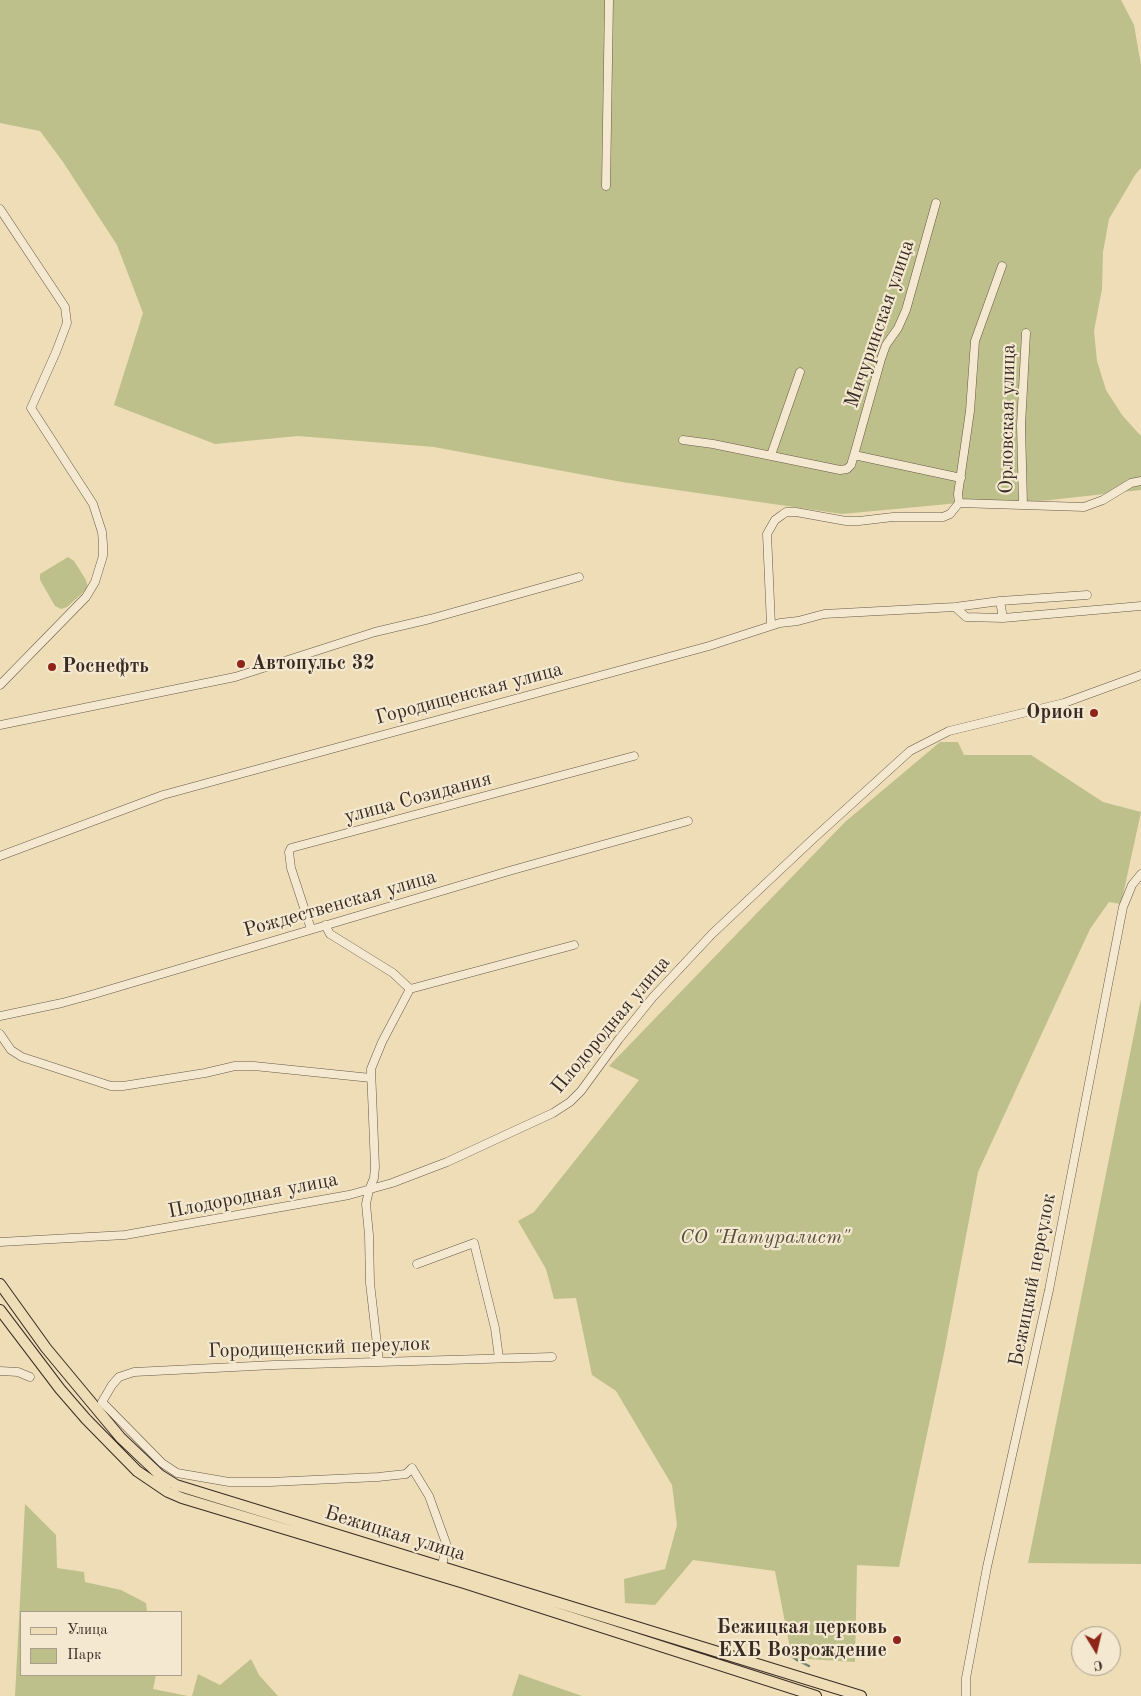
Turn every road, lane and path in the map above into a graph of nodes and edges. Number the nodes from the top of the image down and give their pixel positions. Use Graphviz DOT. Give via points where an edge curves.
graph roads {
  1 [pos="608,0"];
  2 [pos="606,186"];
  3 [pos="936,202"];
  4 [pos="0,209"];
  5 [pos="1002,266"];
  6 [pos="1026,333"];
  7 [pos="800,372"];
  8 [pos="683,440"];
  9 [pos="771,455"];
  10 [pos="854,455"];
  11 [pos="961,478"];
  12 [pos="1141,481"];
  13 [pos="959,503"];
  14 [pos="1023,505"];
  15 [pos="579,578"];
  16 [pos="1087,595"];
  17 [pos="1000,601"];
  18 [pos="1141,606"];
  19 [pos="955,607"];
  20 [pos="1003,618"];
  21 [pos="771,625"];
  22 [pos="1141,675"];
  23 [pos="0,685"];
  24 [pos="0,725"];
  25 [pos="634,756"];
  26 [pos="688,821"];
  27 [pos="0,856"];
  28 [pos="1141,874"];
  29 [pos="325,925"];
  30 [pos="311,929"];
  31 [pos="574,945"];
  32 [pos="410,989"];
  33 [pos="0,1016"];
  34 [pos="0,1034"];
  35 [pos="371,1078"];
  36 [pos="369,1190"];
  37 [pos="0,1242"];
  38 [pos="417,1264"];
  39 [pos="0,1284"];
  40 [pos="0,1310"];
  41 [pos="552,1357"];
  42 [pos="499,1358"];
  43 [pos="379,1362"];
  44 [pos="0,1372"];
  45 [pos="30,1377"];
  46 [pos="442,1567"];
  47 [pos="816,1696"];
  48 [pos="861,1696"];
  49 [pos="966,1696"];
  1 -- 2 [label="street"];
  3 -- 10 [label="street, Мичуринская улица" via="906,310 886,345"];
  4 -- 23 [label="street" via="65,307 67,323 31,408 93,504 100,525 103,556 86,597"];
  5 -- 11 [label="street" via="975,341"];
  6 -- 14 [label="street, Орловская улица" via="1021,425"];
  7 -- 9 [label="street"];
  8 -- 9 [label="street"];
  9 -- 10 [label="street" via="840,470 851,465"];
  10 -- 11 [label="street"];
  11 -- 13 [label="street"];
  12 -- 14 [label="street" via="1130,483 1103,500 1084,507"];
  13 -- 14 [label="street"];
  13 -- 21 [label="street" via="943,517 846,521 786,512 775,520 767,534"];
  15 -- 24 [label="street" via="375,632 235,677"];
  16 -- 17 [label="street, Городищенская улица"];
  17 -- 19 [label="street, Городищенская улица"];
  17 -- 20 [label="street"];
  18 -- 20 [label="street, Городищенская улица"];
  19 -- 20 [label="street, Городищенская улица" via="966,617"];
  19 -- 21 [label="street, Городищенская улица" via="824,614"];
  21 -- 27 [label="street, Городищенская улица" via="709,646 163,795"];
  22 -- 36 [label="street, Плодородная улица" via="1064,703 949,731 910,751 712,934 653,997 570,1102 447,1162"];
  25 -- 30 [label="street, улица Созидания" via="291,848 292,868"];
  26 -- 29 [label="street, Рождественская улица"];
  28 -- 49 [label="street, Бежицкий переулок" via="1132,885 1123,907 1049,1290 987,1567 966,1678"];
  29 -- 30 [label="street, Рождественская улица"];
  29 -- 32 [label="street" via="330,934 393,972"];
  30 -- 33 [label="street, Рождественская улица" via="72,1001"];
  31 -- 32 [label="street"];
  32 -- 35 [label="street" via="382,1042 371,1069"];
  34 -- 35 [label="street" via="11,1050 22,1057 111,1086 196,1075 235,1066"];
  35 -- 36 [label="street" via="375,1167"];
  36 -- 37 [label="street, Плодородная улица" via="125,1235"];
  36 -- 43 [label="street" via="366,1216"];
  38 -- 42 [label="street" via="474,1243"];
  39 -- 46 [label="main road, Бежицкая улица" via="46,1348 120,1437 170,1482"];
  40 -- 47 [label="main road, Бежицкая улица" via="86,1419 137,1470 168,1492"];
  41 -- 42 [label="street, Городищенский переулок"];
  42 -- 43 [label="street, Городищенский переулок"];
  43 -- 46 [label="street, Городищенский переулок" via="134,1372 119,1377 102,1402 162,1463 177,1473 229,1482 270,1482 378,1477 406,1474 412,1468 428,1496 446,1544"];
  44 -- 45 [label="street" via="18,1372"];
  46 -- 48 [label="main road, Бежицкая улица"];
}
